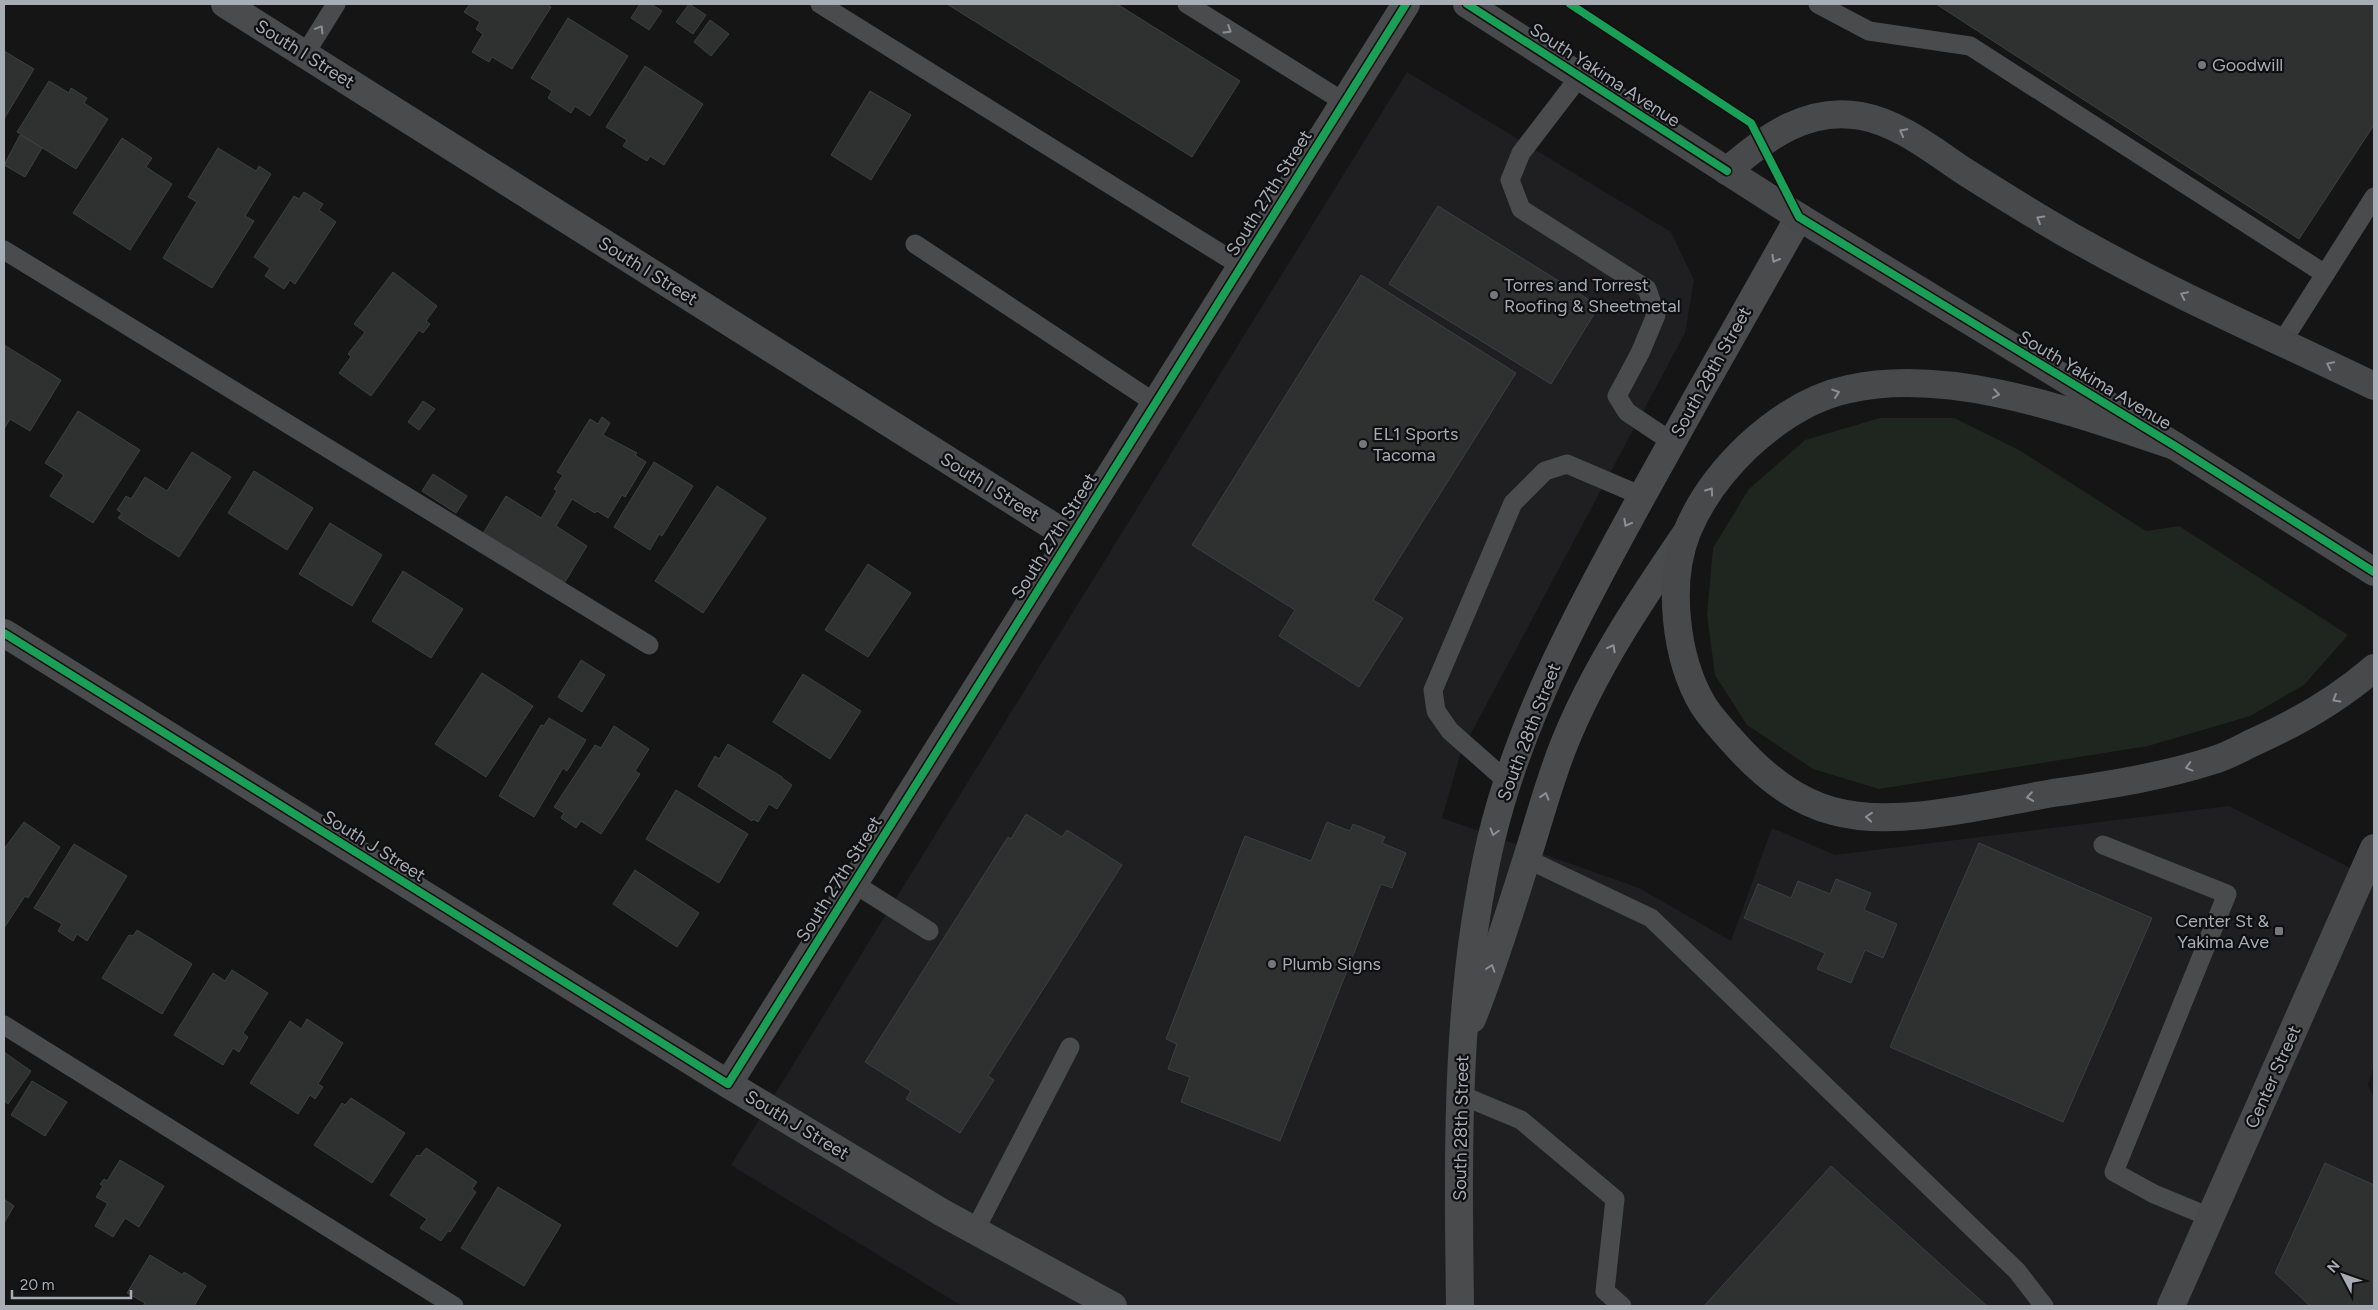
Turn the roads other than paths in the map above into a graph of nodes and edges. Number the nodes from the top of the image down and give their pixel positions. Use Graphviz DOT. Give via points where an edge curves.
graph roads {
  1 [pos="225,4"];
  2 [pos="336,4"];
  3 [pos="820,4"];
  4 [pos="1187,4"];
  5 [pos="1406,4"];
  6 [pos="1467,4"];
  7 [pos="1818,4"];
  8 [pos="305,54"];
  9 [pos="1580,76"];
  10 [pos="1344,102"];
  11 [pos="1727,171"];
  12 [pos="2374,197"];
  13 [pos="1799,217"];
  14 [pos="915,244"];
  15 [pos="4,250"];
  16 [pos="1241,266"];
  17 [pos="2325,274"];
  18 [pos="2282,342"];
  19 [pos="2374,386"];
  20 [pos="1155,403"];
  21 [pos="1672,442"];
  22 [pos="2175,446"];
  23 [pos="1642,496"];
  24 [pos="1686,533"];
  25 [pos="1070,537"];
  26 [pos="2374,572"];
  27 [pos="4,633"];
  28 [pos="649,645"];
  29 [pos="2374,668"];
  30 [pos="1508,782"];
  31 [pos="2103,845"];
  32 [pos="2374,848"];
  33 [pos="1527,859"];
  34 [pos="853,883"];
  35 [pos="929,932"];
  36 [pos="4,1025"];
  37 [pos="1462,1046"];
  38 [pos="1070,1047"];
  39 [pos="728,1084"];
  40 [pos="1461,1095"];
  41 [pos="2212,1218"];
  42 [pos="975,1230"];
  43 [pos="454,1306"];
  44 [pos="1113,1306"];
  45 [pos="1460,1306"];
  46 [pos="1622,1306"];
  47 [pos="2044,1306"];
  48 [pos="2171,1306"];
  1 -- 8 [label="street, South I Street"];
  8 -- 2 [label="lane, one-way"];
  3 -- 16 [label="lane"];
  4 -- 10 [label="lane, one-way"];
  5 -- 10 [label="street, South 27th Street"];
  6 -- 9 [label="main road, South Yakima Avenue"];
  7 -- 17 [label="lane" via="1868,31 1970,46"];
  8 -- 25 [label="street, South I Street"];
  9 -- 11 [label="main road, South Yakima Avenue"];
  9 -- 21 [label="lane" via="1521,152 1510,180 1521,209 1647,289 1656,315 1617,396 1627,412"];
  10 -- 16 [label="street, South 27th Street"];
  11 -- 13 [label="main road, South Yakima Avenue"];
  18 -- 11 [label="main road, one-way" via="2084,244 1917,140 1878,120 1860,116 1814,116 1791,124 1768,138"];
  12 -- 17 [label="lane"];
  13 -- 21 [label="street, South 28th Street, one-way"];
  13 -- 22 [label="main road, South Yakima Avenue"];
  14 -- 20 [label="lane"];
  15 -- 28 [label="lane"];
  16 -- 20 [label="street, South 27th Street"];
  17 -- 18 [label="lane"];
  19 -- 18 [label="main road, one-way"];
  20 -- 25 [label="street, South 27th Street"];
  21 -- 23 [label="street, South 28th Street"];
  24 -- 22 [label="main road, one-way" via="1704,499 1729,464 1762,433 1802,406 1846,389 1910,383 2012,397"];
  22 -- 26 [label="main road, South Yakima Avenue"];
  23 -- 30 [label="street, South 28th Street, one-way" via="1583,603 1551,671"];
  23 -- 30 [label="lane" via="1567,464 1545,471 1513,503 1432,690 1436,711 1450,731"];
  29 -- 24 [label="main road, one-way" via="2342,696 2285,728 2216,760 2143,779 1933,813 1872,818 1833,811 1790,792 1763,772 1702,704 1682,652 1676,610 1678,573"];
  33 -- 24 [label="street, one-way" via="1565,741 1587,695 1643,596"];
  25 -- 34 [label="street, South 27th Street"];
  27 -- 39 [label="street, South J Street"];
  30 -- 37 [label="street, South 28th Street, one-way" via="1479,898 1468,962"];
  31 -- 41 [label="lane" via="2227,894 2114,1172 2154,1194"];
  32 -- 41 [label="main road, Center Street"];
  37 -- 33 [label="street, one-way"];
  33 -- 47 [label="lane" via="1652,918 2016,1271"];
  34 -- 35 [label="lane"];
  34 -- 39 [label="street, South 27th Street"];
  36 -- 43 [label="lane"];
  37 -- 40 [label="street, South 28th Street"];
  38 -- 42 [label="lane"];
  39 -- 42 [label="street, South J Street"];
  40 -- 45 [label="street, South 28th Street"];
  40 -- 46 [label="lane" via="1521,1120 1616,1199 1605,1291"];
  41 -- 48 [label="main road, Center Street"];
  42 -- 44 [label="street, South J Street"];
}
